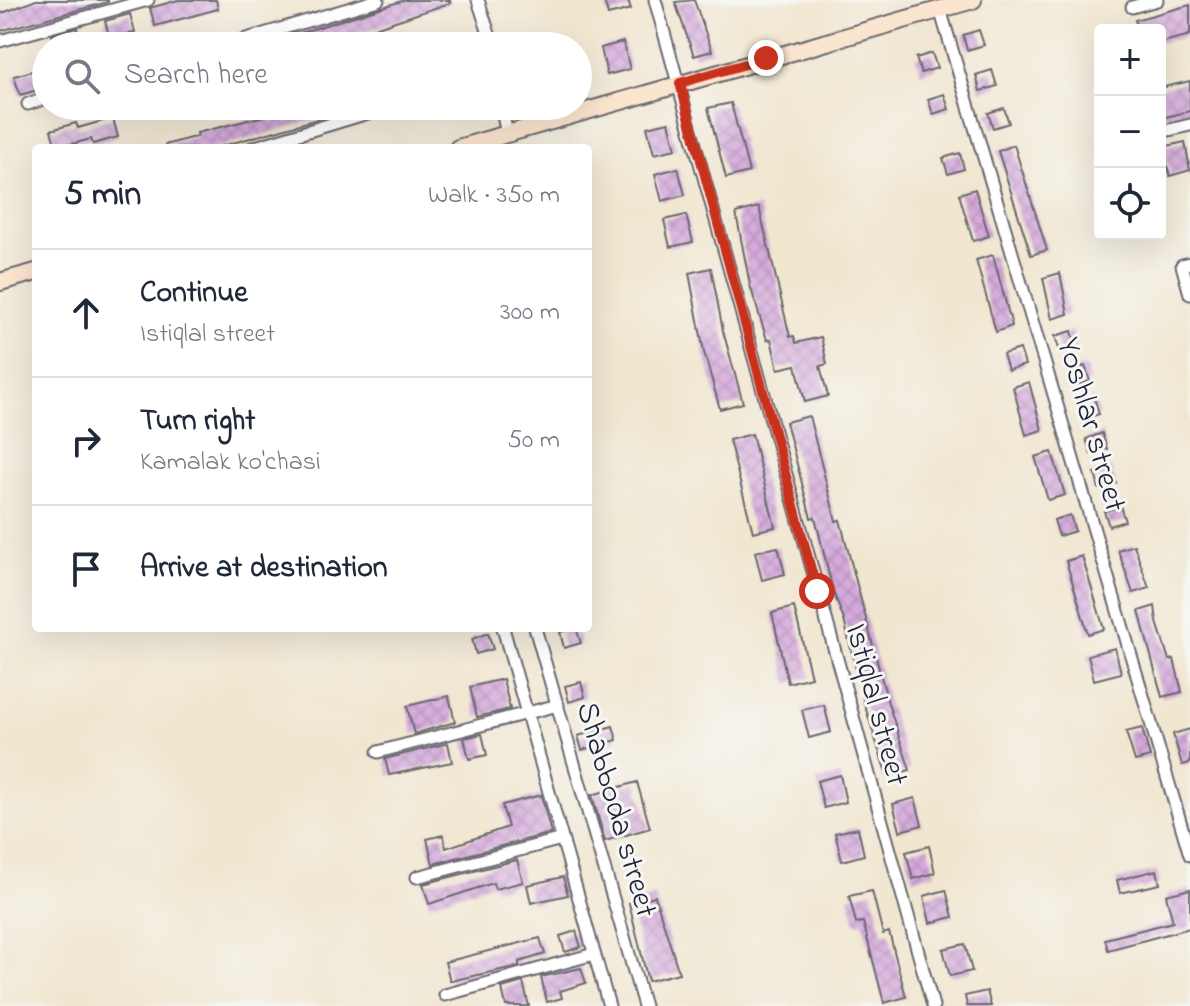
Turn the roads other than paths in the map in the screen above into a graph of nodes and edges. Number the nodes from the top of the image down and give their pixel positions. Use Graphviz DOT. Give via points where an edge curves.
graph roads {
  1 [pos="148,0"];
  2 [pos="378,0"];
  3 [pos="478,0"];
  4 [pos="655,0"];
  5 [pos="973,0"];
  6 [pos="1157,0"];
  7 [pos="1132,7"];
  8 [pos="940,9"];
  9 [pos="32,32"];
  10 [pos="32,32"];
  11 [pos="270,32"];
  12 [pos="488,32"];
  13 [pos="0,41"];
  14 [pos="680,83"];
  15 [pos="32,103"];
  16 [pos="28,104"];
  17 [pos="592,109"];
  18 [pos="345,120"];
  19 [pos="504,120"];
  20 [pos="554,120"];
  21 [pos="1190,125"];
  22 [pos="1166,131"];
  23 [pos="507,134"];
  24 [pos="265,144"];
  25 [pos="472,144"];
  26 [pos="1186,264"];
  27 [pos="32,273"];
  28 [pos="0,282"];
  29 [pos="1190,294"];
  30 [pos="504,632"];
  31 [pos="536,632"];
  32 [pos="558,705"];
  33 [pos="527,713"];
  34 [pos="378,752"];
  35 [pos="562,839"];
  36 [pos="1190,855"];
  37 [pos="417,877"];
  38 [pos="594,954"];
  39 [pos="445,995"];
  40 [pos="609,1006"];
  41 [pos="644,1006"];
  42 [pos="933,1006"];
  1 -- 9 [label="street"];
  2 -- 11 [label="street"];
  3 -- 12 [label="street"];
  4 -- 14 [label="street, Istiqlal street"];
  5 -- 8 [label="main road"];
  6 -- 7 [label="street"];
  8 -- 14 [label="main road"];
  8 -- 36 [label="street, Yoshlar street"];
  10 -- 13 [label="street"];
  14 -- 17 [label="main road"];
  14 -- 42 [label="street, Istiqlal street"];
  15 -- 16 [label="street"];
  18 -- 24 [label="street"];
  19 -- 23 [label="street"];
  20 -- 23 [label="main road"];
  21 -- 22 [label="street"];
  23 -- 25 [label="main road"];
  26 -- 29 [label="street"];
  27 -- 28 [label="main road"];
  30 -- 33 [label="street"];
  31 -- 32 [label="street, Shabboda street"];
  32 -- 33 [label="street"];
  32 -- 41 [label="street, Shabboda street"];
  33 -- 34 [label="street"];
  33 -- 35 [label="street"];
  35 -- 37 [label="street"];
  35 -- 38 [label="street"];
  38 -- 39 [label="street"];
  38 -- 40 [label="street"];
}
